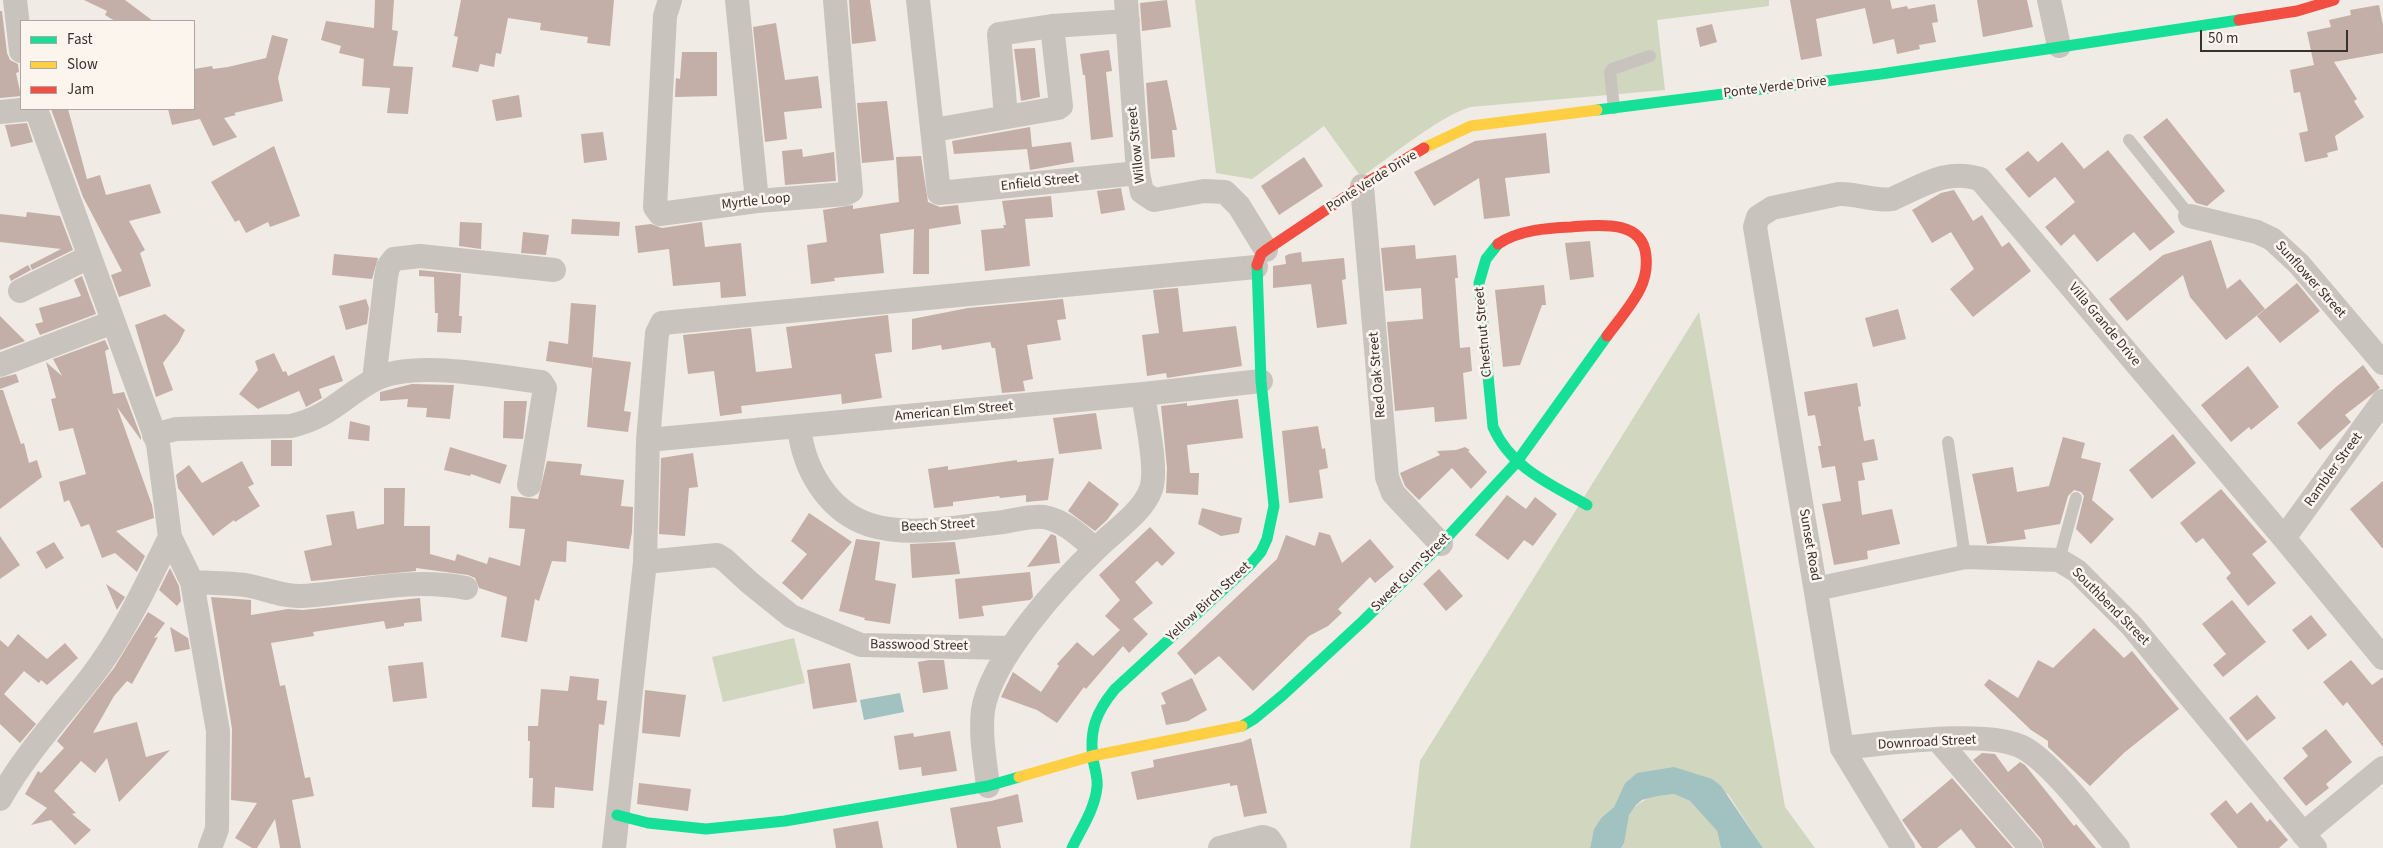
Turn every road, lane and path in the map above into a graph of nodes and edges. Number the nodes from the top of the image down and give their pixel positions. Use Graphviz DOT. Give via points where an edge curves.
graph roads {
  1 [pos="15,0"];
  2 [pos="670,0"];
  3 [pos="737,0"];
  4 [pos="835,0"];
  5 [pos="918,0"];
  6 [pos="2049,0"];
  7 [pos="2334,0"];
  8 [pos="2292,6"];
  9 [pos="1127,11"];
  10 [pos="1052,26"];
  11 [pos="20,42"];
  12 [pos="2059,46"];
  13 [pos="1650,56"];
  14 [pos="1614,108"];
  15 [pos="20,110"];
  16 [pos="36,110"];
  17 [pos="0,112"];
  18 [pos="1006,117"];
  19 [pos="934,130"];
  20 [pos="2129,140"];
  21 [pos="1138,173"];
  22 [pos="1362,186"];
  23 [pos="757,201"];
  24 [pos="2190,216"];
  25 [pos="1755,227"];
  26 [pos="89,257"];
  27 [pos="1261,258"];
  28 [pos="554,270"];
  29 [pos="1647,275"];
  30 [pos="20,291"];
  31 [pos="113,322"];
  32 [pos="2383,363"];
  33 [pos="0,365"];
  34 [pos="374,380"];
  35 [pos="1261,381"];
  36 [pos="1143,394"];
  37 [pos="2383,401"];
  38 [pos="799,426"];
  39 [pos="154,435"];
  40 [pos="648,440"];
  41 [pos="1948,442"];
  42 [pos="1516,463"];
  43 [pos="529,484"];
  44 [pos="2076,498"];
  45 [pos="1587,505"];
  46 [pos="170,537"];
  47 [pos="2284,538"];
  48 [pos="1441,544"];
  49 [pos="1095,549"];
  50 [pos="1965,556"];
  51 [pos="2059,560"];
  52 [pos="645,562"];
  53 [pos="192,582"];
  54 [pos="466,588"];
  55 [pos="1816,589"];
  56 [pos="1011,648"];
  57 [pos="2383,658"];
  58 [pos="1937,739"];
  59 [pos="1842,748"];
  60 [pos="1092,756"];
  61 [pos="2383,768"];
  62 [pos="988,786"];
  63 [pos="0,799"];
  64 [pos="617,815"];
  65 [pos="2309,841"];
  66 [pos="210,848"];
  67 [pos="614,848"];
  68 [pos="1072,848"];
  69 [pos="1220,848"];
  70 [pos="1275,848"];
  71 [pos="1903,848"];
  72 [pos="2031,848"];
  73 [pos="2118,848"];
  1 -- 11 [label="street"];
  2 -- 23 [label="street, Myrtle Loop" via="665,16 655,207 660,214"];
  3 -- 23 [label="street"];
  4 -- 23 [label="street, Myrtle Loop" via="851,191"];
  5 -- 19 [label="street"];
  6 -- 12 [label="street"];
  7 -- 8 [label="street, Ponte Verde Drive"];
  8 -- 12 [label="street, Ponte Verde Drive"];
  9 -- 10 [label="street"];
  9 -- 21 [label="street, Willow Street"];
  10 -- 18 [label="street" via="1061,106"];
  10 -- 18 [label="street" via="999,34"];
  12 -- 14 [label="street, Ponte Verde Drive" via="1881,74"];
  13 -- 14 [label="lane" via="1612,69"];
  14 -- 22 [label="street, Ponte Verde Drive" via="1471,126 1441,139"];
  15 -- 17 [label="street"];
  16 -- 26 [label="street"];
  18 -- 19 [label="street"];
  19 -- 21 [label="street, Enfield Street" via="938,189 943,194"];
  20 -- 24 [label="lane"];
  21 -- 27 [label="street, Willow Street" via="1142,192 1154,200 1204,191 1225,192 1239,206"];
  22 -- 27 [label="street, Ponte Verde Drive"];
  22 -- 48 [label="street, Red Oak Street" via="1387,477 1393,493"];
  24 -- 32 [label="street, Sunflower Street" via="2257,232 2272,239 2299,264"];
  25 -- 47 [label="street, Villa Grande Drive" via="1764,211 1791,204 1848,193 1892,199 1950,175 1965,174 1980,179"];
  25 -- 55 [label="street, Sunset Road"];
  26 -- 30 [label="street"];
  26 -- 31 [label="street"];
  27 -- 35 [label="street, Yellow Birch Street"];
  27 -- 40 [label="street" via="668,321 662,323 658,333"];
  28 -- 34 [label="street" via="420,256 394,259 386,277"];
  29 -- 42 [label="street, Sweet Gum Street" via="1640,290"];
  29 -- 42 [label="street, Chestnut Street" via="1645,250 1639,238 1629,229 1617,227 1566,227 1515,234 1501,241 1488,255 1482,267 1479,293 1494,427 1500,443"];
  31 -- 33 [label="street"];
  31 -- 39 [label="street"];
  34 -- 39 [label="street" via="326,414 303,423 176,429"];
  34 -- 43 [label="street" via="400,372 445,371 541,382 545,388"];
  35 -- 36 [label="street, American Elm Street"];
  35 -- 60 [label="street, Yellow Birch Street" via="1274,506 1267,539 1249,566 1102,704 1093,720 1090,736"];
  36 -- 38 [label="street, American Elm Street"];
  36 -- 49 [label="street" via="1154,473 1152,487 1141,506"];
  37 -- 47 [label="street, Rambler Street"];
  38 -- 40 [label="street, American Elm Street"];
  38 -- 49 [label="street, Beech Street" via="801,448 818,484 832,501 869,524 887,528 934,529 1042,517 1065,525"];
  39 -- 46 [label="street" via="158,444"];
  40 -- 52 [label="street"];
  41 -- 50 [label="lane"];
  42 -- 45 [label="street, Chestnut Street"];
  42 -- 48 [label="street, Sweet Gum Street"];
  44 -- 51 [label="lane"];
  46 -- 53 [label="street"];
  46 -- 63 [label="street" via="128,620 98,668 14,774"];
  47 -- 57 [label="street, Villa Grande Drive"];
  48 -- 60 [label="street, Sweet Gum Street" via="1363,621 1254,718 1239,727"];
  49 -- 56 [label="street" via="1034,617"];
  50 -- 51 [label="street, Southbend Street"];
  50 -- 55 [label="street, Southbend Street"];
  51 -- 65 [label="street, Southbend Street" via="2077,570 2132,626"];
  52 -- 56 [label="street, Basswood Street" via="717,555 790,616 861,645"];
  52 -- 64 [label="street"];
  53 -- 54 [label="street" via="245,585 300,596 416,583"];
  53 -- 66 [label="street" via="218,731 217,829"];
  55 -- 59 [label="street, Sunset Road"];
  56 -- 62 [label="street" via="987,692 983,708"];
  58 -- 59 [label="street, Downroad Street"];
  58 -- 72 [label="street"];
  58 -- 73 [label="street, Downroad Street" via="2002,740 2024,748 2064,786"];
  59 -- 71 [label="street, Sunset Road"];
  60 -- 62 [label="street, Sweet Gum Street"];
  60 -- 68 [label="street, Yellow Birch Street" via="1097,787 1093,806"];
  61 -- 65 [label="street"];
  62 -- 64 [label="street, Sweet Gum Street" via="740,827 678,827"];
  64 -- 67 [label="street"];
  69 -- 70 [label="street" via="1263,837 1269,839"];
}
